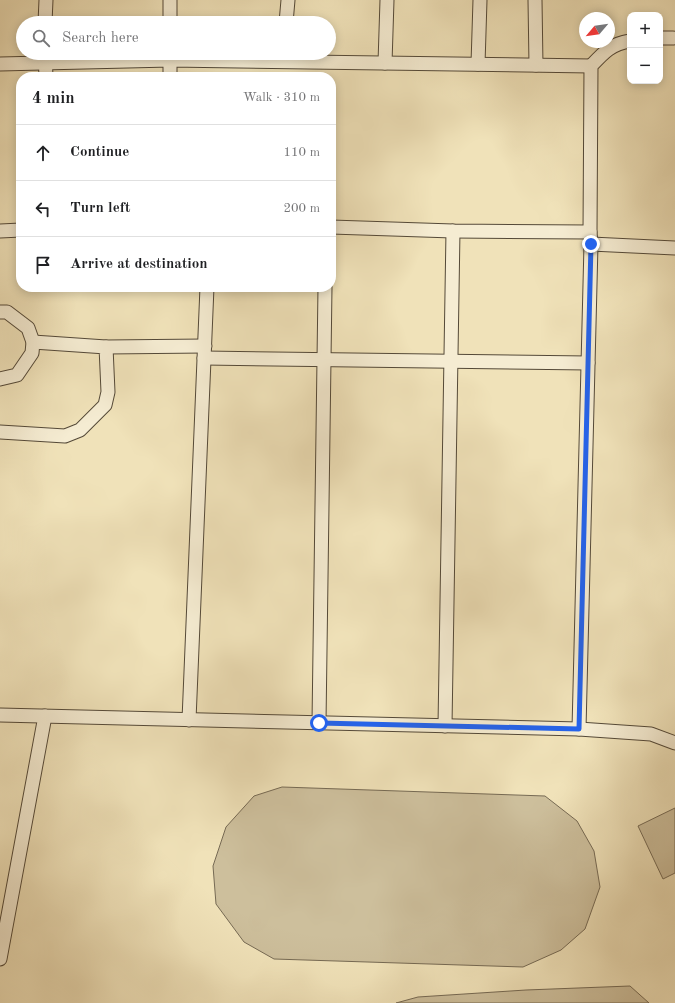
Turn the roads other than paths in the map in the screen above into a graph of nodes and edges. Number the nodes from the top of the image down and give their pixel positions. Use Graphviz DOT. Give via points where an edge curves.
graph roads {
  1 [pos="46,0"];
  2 [pos="170,0"];
  3 [pos="288,0"];
  4 [pos="388,0"];
  5 [pos="480,0"];
  6 [pos="535,0"];
  7 [pos="45,16"];
  8 [pos="170,16"];
  9 [pos="287,16"];
  10 [pos="627,41"];
  11 [pos="30,60"];
  12 [pos="45,60"];
  13 [pos="170,60"];
  14 [pos="334,60"];
  15 [pos="384,63"];
  16 [pos="0,64"];
  17 [pos="478,64"];
  18 [pos="536,65"];
  19 [pos="591,66"];
  20 [pos="46,72"];
  21 [pos="170,72"];
  22 [pos="336,227"];
  23 [pos="16,230"];
  24 [pos="0,231"];
  25 [pos="452,231"];
  26 [pos="590,238"];
  27 [pos="675,248"];
  28 [pos="207,292"];
  29 [pos="325,292"];
  30 [pos="0,312"];
  31 [pos="33,342"];
  32 [pos="106,347"];
  33 [pos="204,352"];
  34 [pos="324,360"];
  35 [pos="451,362"];
  36 [pos="588,363"];
  37 [pos="0,379"];
  38 [pos="0,432"];
  39 [pos="0,715"];
  40 [pos="45,716"];
  41 [pos="189,720"];
  42 [pos="319,723"];
  43 [pos="445,726"];
  44 [pos="579,729"];
  45 [pos="675,743"];
  46 [pos="0,959"];
  1 -- 7 [label="street"];
  2 -- 8 [label="street"];
  3 -- 9 [label="street"];
  4 -- 15 [label="street"];
  5 -- 17 [label="street"];
  6 -- 18 [label="street"];
  10 -- 19 [label="street" via="605,50"];
  11 -- 16 [label="street"];
  12 -- 20 [label="street"];
  13 -- 21 [label="street"];
  14 -- 15 [label="street"];
  15 -- 17 [label="street"];
  17 -- 18 [label="street"];
  18 -- 19 [label="street"];
  19 -- 26 [label="street"];
  22 -- 25 [label="street"];
  23 -- 24 [label="street"];
  25 -- 26 [label="street"];
  25 -- 35 [label="street"];
  26 -- 27 [label="street"];
  26 -- 36 [label="street"];
  28 -- 33 [label="street"];
  29 -- 34 [label="street"];
  30 -- 31 [label="street" via="7,312 28,328"];
  31 -- 32 [label="street"];
  31 -- 37 [label="street" via="32,353 17,374"];
  32 -- 33 [label="street"];
  32 -- 38 [label="street" via="108,392 105,405 80,430 65,436"];
  33 -- 34 [label="street"];
  33 -- 41 [label="street"];
  34 -- 35 [label="street"];
  34 -- 42 [label="street"];
  35 -- 36 [label="street"];
  35 -- 43 [label="street"];
  36 -- 44 [label="street"];
  39 -- 40 [label="street"];
  40 -- 41 [label="street"];
  40 -- 46 [label="street"];
  41 -- 42 [label="street"];
  42 -- 43 [label="street"];
  43 -- 44 [label="street"];
  44 -- 45 [label="street" via="651,734"];
}
